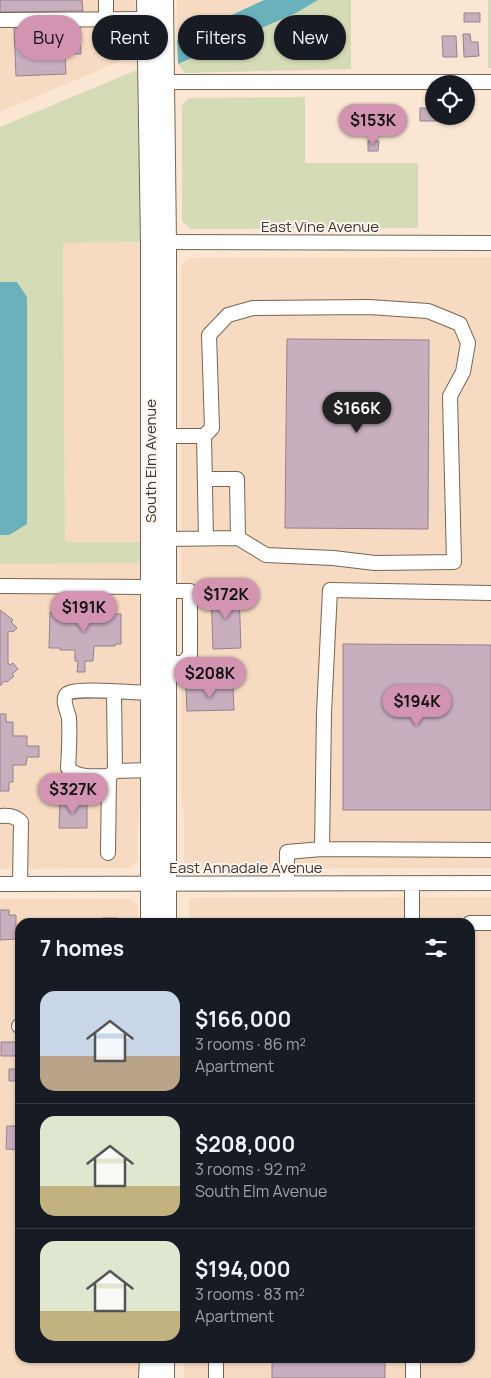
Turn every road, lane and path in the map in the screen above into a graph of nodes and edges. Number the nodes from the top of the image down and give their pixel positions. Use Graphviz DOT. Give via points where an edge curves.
graph roads {
  1 [pos="106,0"];
  2 [pos="146,0"];
  3 [pos="164,0"];
  4 [pos="106,15"];
  5 [pos="147,15"];
  6 [pos="92,19"];
  7 [pos="0,20"];
  8 [pos="153,60"];
  9 [pos="156,82"];
  10 [pos="491,82"];
  11 [pos="159,242"];
  12 [pos="491,243"];
  13 [pos="167,436"];
  14 [pos="204,436"];
  15 [pos="205,479"];
  16 [pos="206,538"];
  17 [pos="238,538"];
  18 [pos="167,539"];
  19 [pos="0,586"];
  20 [pos="150,587"];
  21 [pos="491,592"];
  22 [pos="114,692"];
  23 [pos="150,693"];
  24 [pos="150,770"];
  25 [pos="112,774"];
  26 [pos="0,816"];
  27 [pos="322,849"];
  28 [pos="491,850"];
  29 [pos="108,852"];
  30 [pos="158,883"];
  31 [pos="286,883"];
  32 [pos="491,883"];
  33 [pos="0,884"];
  34 [pos="20,884"];
  35 [pos="412,884"];
  36 [pos="151,918"];
  37 [pos="166,918"];
  38 [pos="412,918"];
  39 [pos="475,923"];
  40 [pos="491,923"];
  41 [pos="149,1363"];
  42 [pos="165,1363"];
  43 [pos="216,1363"];
  44 [pos="413,1363"];
  45 [pos="148,1378"];
  46 [pos="165,1378"];
  47 [pos="216,1378"];
  48 [pos="413,1378"];
  1 -- 4 [label="street"];
  2 -- 5 [label="main road, South Elm Avenue"];
  3 -- 9 [label="main road, South Elm Avenue"];
  6 -- 7 [label="street"];
  8 -- 9 [label="main road, South Elm Avenue"];
  9 -- 10 [label="street"];
  9 -- 11 [label="main road, South Elm Avenue"];
  11 -- 12 [label="street, East Vine Avenue"];
  11 -- 13 [label="main road, South Elm Avenue"];
  11 -- 20 [label="main road, South Elm Avenue"];
  13 -- 14 [label="street"];
  13 -- 18 [label="main road, South Elm Avenue"];
  14 -- 15 [label="street"];
  14 -- 17 [label="street" via="212,428 210,335 228,315 253,308 369,307 428,311 460,324 468,342 464,372 450,396 454,562 375,563 266,555"];
  15 -- 16 [label="street"];
  15 -- 17 [label="street" via="237,479"];
  16 -- 17 [label="street"];
  16 -- 18 [label="street"];
  18 -- 30 [label="main road, South Elm Avenue" via="167,663"];
  19 -- 20 [label="street"];
  20 -- 23 [label="main road, South Elm Avenue"];
  21 -- 27 [label="street" via="330,590"];
  22 -- 23 [label="street"];
  22 -- 25 [label="street"];
  22 -- 25 [label="street" via="70,692 65,700 69,716 68,768 76,774"];
  23 -- 24 [label="main road, South Elm Avenue"];
  24 -- 25 [label="street"];
  24 -- 30 [label="main road, South Elm Avenue"];
  25 -- 29 [label="street"];
  26 -- 34 [label="street" via="21,822"];
  27 -- 28 [label="street"];
  27 -- 31 [label="street" via="287,852"];
  30 -- 31 [label="street, East Annadale Avenue"];
  30 -- 34 [label="street, East Annadale Avenue"];
  30 -- 36 [label="main road, South Elm Avenue"];
  30 -- 37 [label="main road, South Elm Avenue"];
  31 -- 35 [label="street, East Annadale Avenue"];
  32 -- 35 [label="street, East Annadale Avenue"];
  33 -- 34 [label="street, East Annadale Avenue"];
  35 -- 38 [label="street"];
  39 -- 40 [label="street"];
  41 -- 45 [label="main road"];
  42 -- 46 [label="main road"];
  43 -- 47 [label="street"];
  44 -- 48 [label="street"];
}
